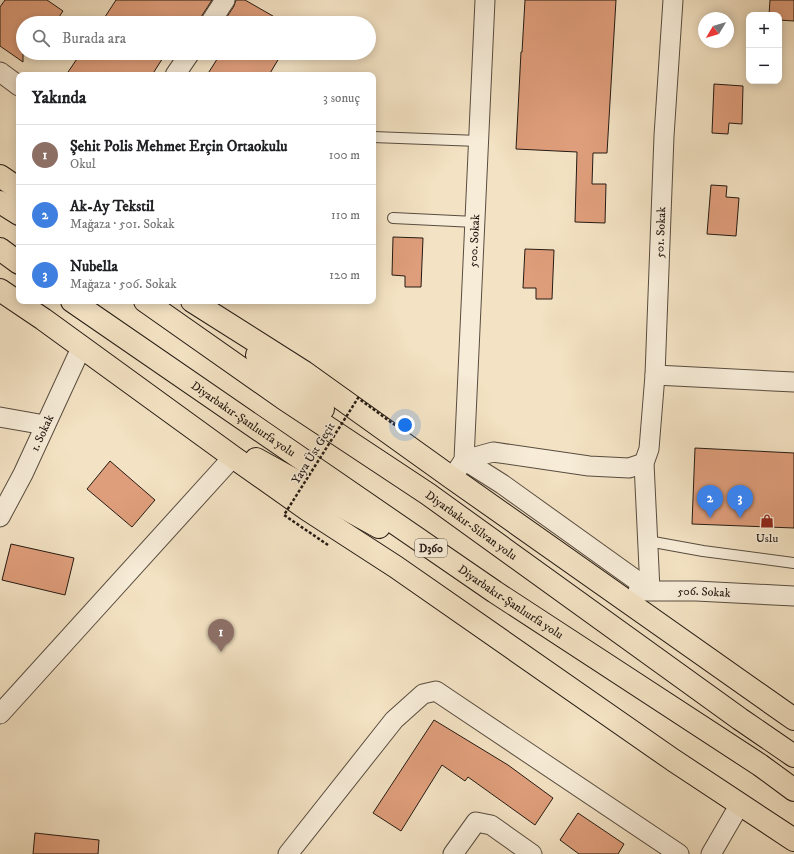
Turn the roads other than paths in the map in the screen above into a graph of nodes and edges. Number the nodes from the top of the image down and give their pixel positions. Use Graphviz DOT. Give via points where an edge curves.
graph roads {
  1 [pos="225,0"];
  2 [pos="485,0"];
  3 [pos="673,0"];
  4 [pos="215,16"];
  5 [pos="185,60"];
  6 [pos="0,72"];
  7 [pos="177,72"];
  8 [pos="16,84"];
  9 [pos="376,137"];
  10 [pos="479,141"];
  11 [pos="0,176"];
  12 [pos="16,187"];
  13 [pos="0,202"];
  14 [pos="16,212"];
  15 [pos="393,218"];
  16 [pos="475,222"];
  17 [pos="0,250"];
  18 [pos="16,261"];
  19 [pos="0,290"];
  20 [pos="16,300"];
  21 [pos="22,304"];
  22 [pos="76,304"];
  23 [pos="149,304"];
  24 [pos="196,304"];
  25 [pos="197,304"];
  26 [pos="82,346"];
  27 [pos="655,375"];
  28 [pos="794,382"];
  29 [pos="169,410"];
  30 [pos="0,417"];
  31 [pos="45,425"];
  32 [pos="233,457"];
  33 [pos="464,460"];
  34 [pos="644,463"];
  35 [pos="452,478"];
  36 [pos="428,494"];
  37 [pos="0,517"];
  38 [pos="648,541"];
  39 [pos="794,563"];
  40 [pos="650,590"];
  41 [pos="495,592"];
  42 [pos="614,592"];
  43 [pos="794,596"];
  44 [pos="0,714"];
  45 [pos="794,719"];
  46 [pos="794,756"];
  47 [pos="794,790"];
  48 [pos="740,804"];
  49 [pos="794,840"];
  50 [pos="288,854"];
  51 [pos="453,854"];
  52 [pos="532,854"];
  53 [pos="679,854"];
  54 [pos="711,854"];
  1 -- 4 [label="street"];
  2 -- 10 [label="street, 500. Sokak"];
  3 -- 27 [label="street, 501. Sokak" via="664,136"];
  5 -- 7 [label="street"];
  6 -- 8 [label="street"];
  9 -- 10 [label="lane"];
  10 -- 16 [label="street, 500. Sokak"];
  11 -- 12 [label="highway"];
  13 -- 14 [label="highway"];
  15 -- 16 [label="lane"];
  16 -- 33 [label="street, 500. Sokak"];
  17 -- 18 [label="highway"];
  19 -- 20 [label="highway"];
  21 -- 26 [label="highway"];
  22 -- 41 [label="highway, Diyarbakır-Şanlıurfa yolu / D360"];
  23 -- 36 [label="highway, Diyarbakır-Silvan yolu" via="283,398"];
  24 -- 36 [label="highway"];
  25 -- 35 [label="highway" via="304,372"];
  26 -- 29 [label="highway"];
  26 -- 31 [label="street, 1. Sokak"];
  27 -- 28 [label="street"];
  27 -- 34 [label="street, 501. Sokak" via="649,449"];
  29 -- 32 [label="highway"];
  29 -- 41 [label="highway"];
  30 -- 31 [label="street"];
  31 -- 37 [label="street, 1. Sokak"];
  32 -- 44 [label="street"];
  32 -- 48 [label="highway"];
  33 -- 34 [label="street" via="493,452 589,466 629,468"];
  33 -- 35 [label="street"];
  33 -- 40 [label="street" via="502,484"];
  34 -- 38 [label="street, 501. Sokak"];
  35 -- 42 [label="highway"];
  36 -- 46 [label="highway, Diyarbakır-Silvan yolu"];
  38 -- 39 [label="lane"];
  38 -- 40 [label="street, 501. Sokak"];
  40 -- 42 [label="street, 506. Sokak"];
  40 -- 43 [label="street, 506. Sokak"];
  41 -- 47 [label="highway, Diyarbakır-Şanlıurfa yolu / D360" via="760,765"];
  42 -- 45 [label="highway"];
  48 -- 49 [label="highway"];
  48 -- 54 [label="street"];
  50 -- 53 [label="street" via="394,720 423,694 436,691"];
  51 -- 52 [label="street" via="476,822 491,825"];
}
